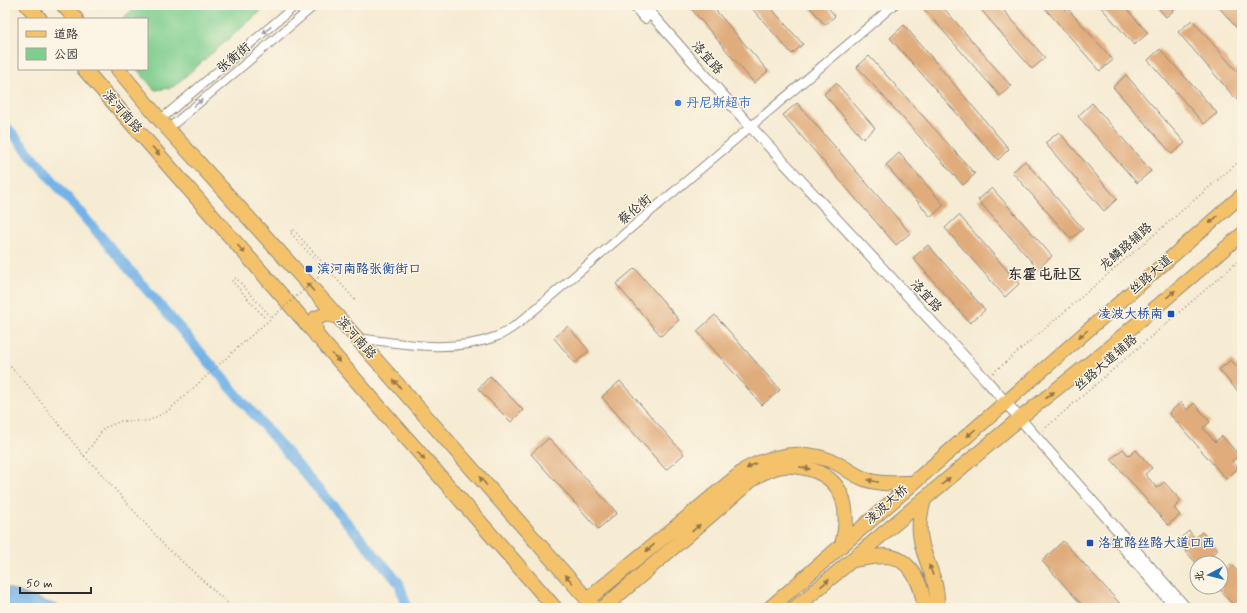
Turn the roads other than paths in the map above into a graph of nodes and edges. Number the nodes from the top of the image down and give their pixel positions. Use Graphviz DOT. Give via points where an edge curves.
graph roads {
  1 [pos="27,5"];
  2 [pos="63,5"];
  3 [pos="296,5"];
  4 [pos="315,5"];
  5 [pos="634,5"];
  6 [pos="643,5"];
  7 [pos="894,5"];
  8 [pos="39,18"];
  9 [pos="75,18"];
  10 [pos="85,70"];
  11 [pos="119,70"];
  12 [pos="164,124"];
  13 [pos="749,129"];
  14 [pos="1242,195"];
  15 [pos="1242,234"];
  16 [pos="338,317"];
  17 [pos="318,337"];
  18 [pos="356,338"];
  19 [pos="1003,405"];
  20 [pos="1016,421"];
  21 [pos="912,483"];
  22 [pos="924,500"];
  23 [pos="842,545"];
  24 [pos="851,560"];
  25 [pos="591,604"];
  26 [pos="554,608"];
  27 [pos="603,608"];
  28 [pos="770,608"];
  29 [pos="795,608"];
  30 [pos="924,608"];
  31 [pos="937,608"];
  32 [pos="1176,608"];
  33 [pos="1186,608"];
  1 -- 8 [label="highway"];
  2 -- 9 [label="highway"];
  3 -- 12 [label="street, 张衡街, one-way"];
  12 -- 4 [label="street, 张衡街, one-way"];
  5 -- 13 [label="street, 洛宜路"];
  6 -- 13 [label="street, 洛宜路"];
  7 -- 13 [label="street, 蔡伦街"];
  10 -- 17 [label="highway, 滨河南路, one-way"];
  11 -- 12 [label="highway, 滨河南路"];
  16 -- 12 [label="highway, 滨河南路, one-way"];
  13 -- 18 [label="street, 蔡伦街" via="519,323 499,336 471,344 431,346"];
  13 -- 19 [label="street, 洛宜路"];
  13 -- 19 [label="street, 洛宜路" via="986,380"];
  14 -- 19 [label="main road, 丝路大道, one-way"];
  20 -- 15 [label="main road, 丝路大道, one-way" via="1108,348"];
  16 -- 17 [label="highway" via="327,314 316,318"];
  16 -- 18 [label="highway, 滨河南路"];
  17 -- 26 [label="highway, 滨河南路, one-way"];
  25 -- 18 [label="highway, 滨河南路, one-way"];
  19 -- 20 [label="street, 洛宜路"];
  19 -- 21 [label="highway, 凌波大桥, one-way"];
  22 -- 20 [label="highway, 凌波大桥, one-way"];
  20 -- 32 [label="street, 洛宜路"];
  20 -- 33 [label="street, 洛宜路"];
  21 -- 23 [label="highway, 凌波大桥"];
  21 -- 25 [label="highway, one-way" via="886,483 860,477 834,462 812,454 773,457 746,469"];
  22 -- 24 [label="highway, 凌波大桥"];
  31 -- 22 [label="highway, one-way" via="935,580 921,540 920,516"];
  27 -- 23 [label="highway, one-way" via="755,477 778,466 799,466 817,470 833,481 842,494 846,513 846,530"];
  23 -- 28 [label="highway, 凌波大桥"];
  29 -- 24 [label="highway, 凌波大桥, one-way"];
  24 -- 30 [label="highway" via="885,556 903,563 919,580"];
}
